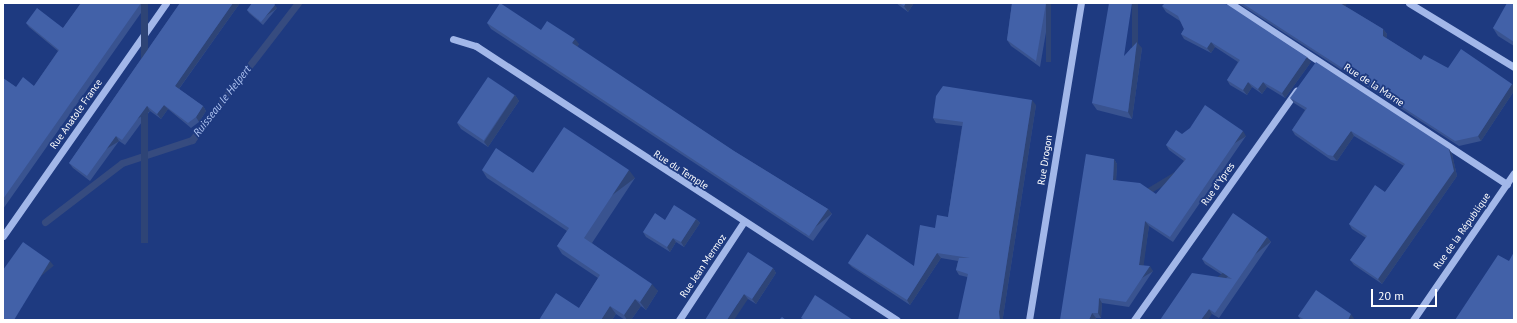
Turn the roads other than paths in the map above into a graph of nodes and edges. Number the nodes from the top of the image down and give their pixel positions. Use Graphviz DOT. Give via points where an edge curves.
graph roads {
  1 [pos="166,3"];
  2 [pos="1081,3"];
  3 [pos="1230,3"];
  4 [pos="1409,3"];
  5 [pos="452,39"];
  6 [pos="1318,60"];
  7 [pos="1313,66"];
  8 [pos="1514,68"];
  9 [pos="1299,86"];
  10 [pos="1514,173"];
  11 [pos="1507,184"];
  12 [pos="743,223"];
  13 [pos="3,236"];
  14 [pos="679,320"];
  15 [pos="897,320"];
  16 [pos="1029,320"];
  17 [pos="1134,320"];
  18 [pos="1413,320"];
  1 -- 13 [label="street, Rue Anatole France"];
  2 -- 16 [label="street, Rue Drogon"];
  3 -- 6 [label="street, Rue de la Marne"];
  4 -- 8 [label="street"];
  5 -- 12 [label="street, Rue du Temple" via="476,46"];
  6 -- 7 [label="street"];
  6 -- 11 [label="street, Rue de la Marne"];
  9 -- 17 [label="street, Rue d'Ypres"];
  10 -- 11 [label="street, Rue de la République"];
  11 -- 18 [label="street, Rue de la République"];
  12 -- 14 [label="street, Rue Jean Mermoz"];
  12 -- 15 [label="street, Rue du Temple"];
}
